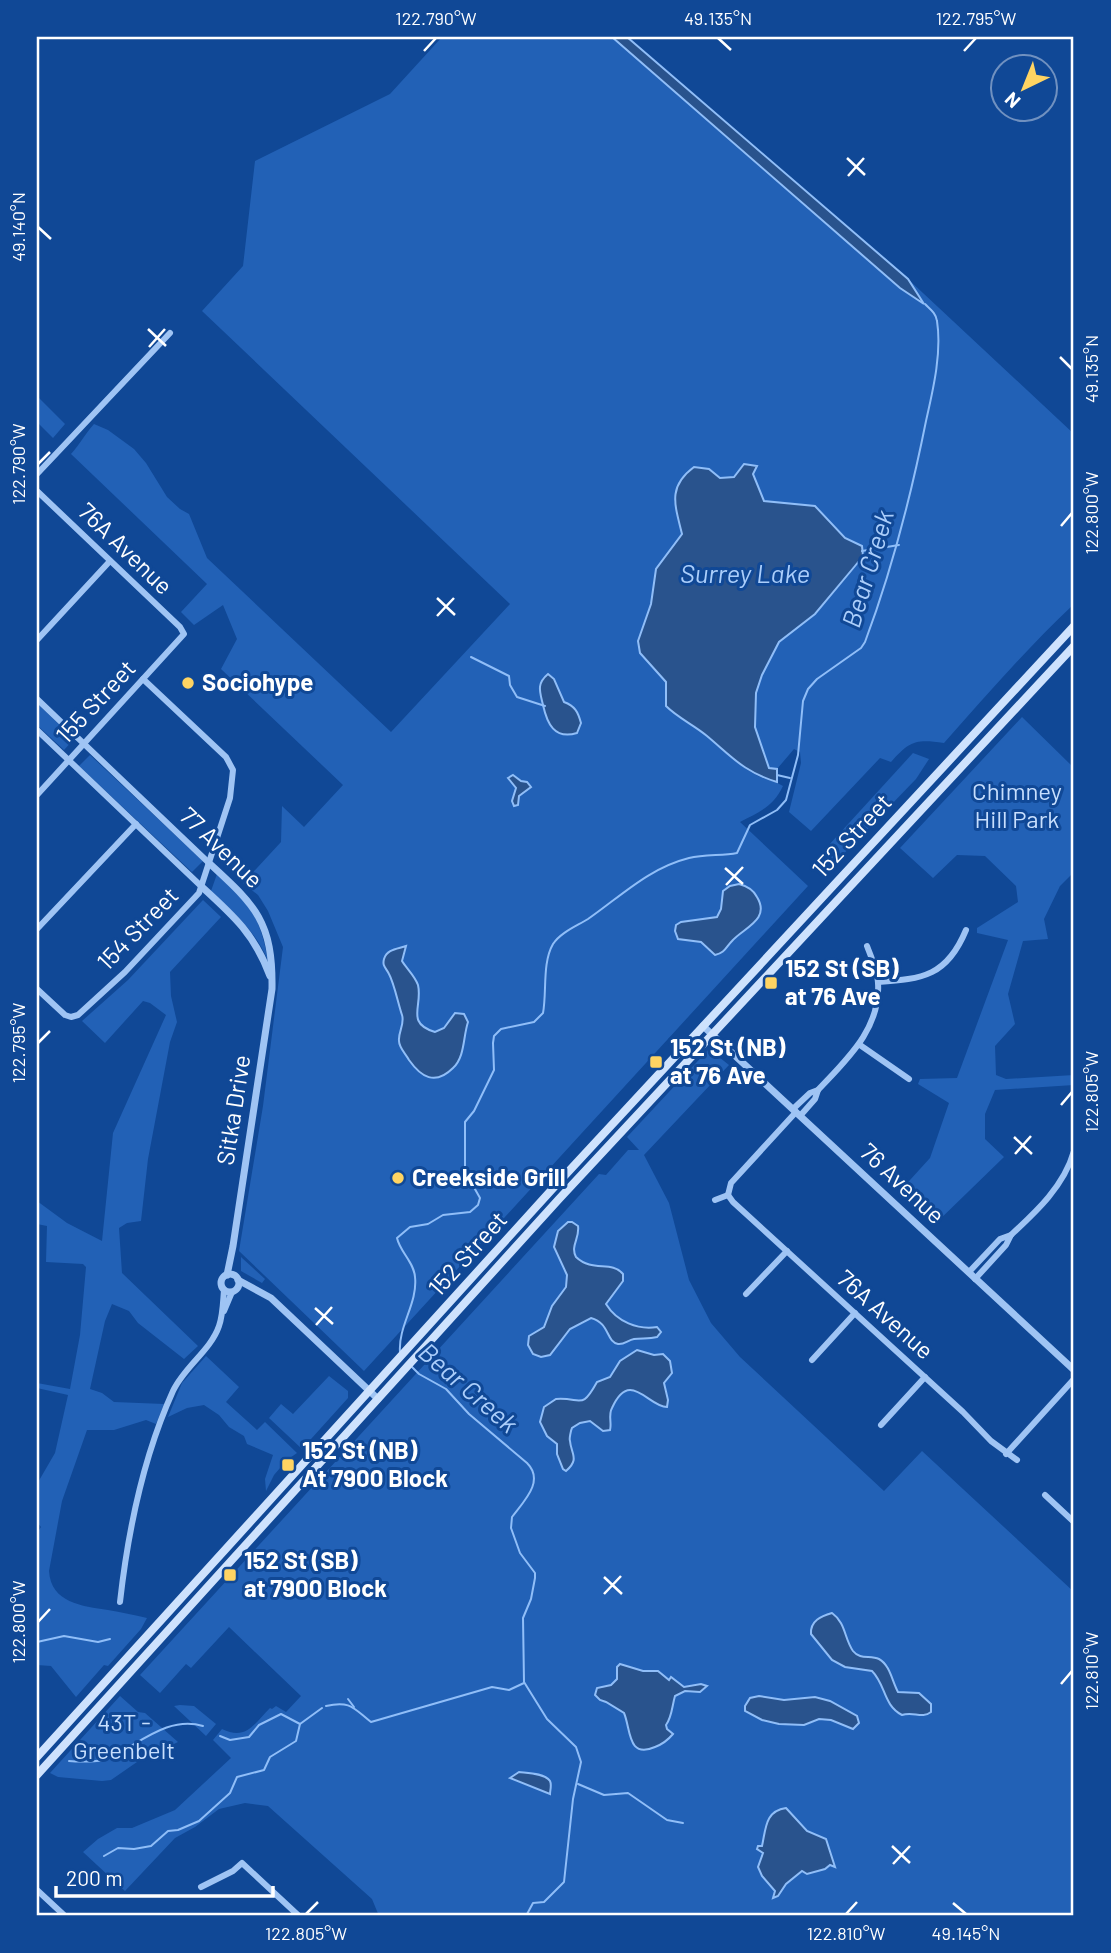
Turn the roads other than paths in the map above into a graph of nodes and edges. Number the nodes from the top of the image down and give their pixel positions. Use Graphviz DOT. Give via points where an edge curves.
graph roads {
  1 [pos="170,333"];
  2 [pos="37,474"];
  3 [pos="37,492"];
  4 [pos="110,561"];
  5 [pos="1074,626"];
  6 [pos="184,635"];
  7 [pos="37,640"];
  8 [pos="1074,646"];
  9 [pos="143,679"];
  10 [pos="37,699"];
  11 [pos="37,730"];
  12 [pos="84,744"];
  13 [pos="69,760"];
  14 [pos="37,795"];
  15 [pos="136,824"];
  16 [pos="209,863"];
  17 [pos="202,887"];
  18 [pos="37,929"];
  19 [pos="966,930"];
  20 [pos="867,946"];
  21 [pos="272,980"];
  22 [pos="878,982"];
  23 [pos="37,989"];
  24 [pos="703,1026"];
  25 [pos="712,1034"];
  26 [pos="860,1045"];
  27 [pos="909,1079"];
  28 [pos="797,1113"];
  29 [pos="1074,1151"];
  30 [pos="728,1195"];
  31 [pos="715,1200"];
  32 [pos="1011,1235"];
  33 [pos="787,1251"];
  34 [pos="969,1272"];
  35 [pos="975,1279"];
  36 [pos="232,1284"];
  37 [pos="746,1294"];
  38 [pos="855,1313"];
  39 [pos="812,1360"];
  40 [pos="1074,1370"];
  41 [pos="925,1377"];
  42 [pos="1074,1379"];
  43 [pos="369,1390"];
  44 [pos="378,1399"];
  45 [pos="881,1425"];
  46 [pos="1006,1454"];
  47 [pos="1017,1460"];
  48 [pos="1045,1495"];
  49 [pos="1074,1522"];
  50 [pos="120,1602"];
  51 [pos="37,1757"];
  52 [pos="37,1775"];
  53 [pos="201,1887"];
  54 [pos="37,1890"];
  55 [pos="65,1916"];
  56 [pos="299,1916"];
  1 -- 2 [label="street"];
  3 -- 4 [label="street, 76A Avenue"];
  4 -- 6 [label="street, 76A Avenue"];
  4 -- 7 [label="street"];
  5 -- 24 [label="main road, 152 Street"];
  6 -- 9 [label="street, 155 Street"];
  8 -- 25 [label="main road, 152 Street"];
  9 -- 12 [label="street, 155 Street"];
  9 -- 16 [label="street, 154 Street" via="226,757 232,768 229,802"];
  10 -- 12 [label="street, 77 Avenue"];
  11 -- 13 [label="street, 77 Avenue"];
  12 -- 13 [label="street, 155 Street"];
  12 -- 16 [label="street, 77 Avenue"];
  13 -- 14 [label="street, 155 Street"];
  13 -- 15 [label="street, 77 Avenue"];
  15 -- 17 [label="street, 77 Avenue"];
  15 -- 18 [label="street"];
  16 -- 17 [label="street, 154 Street"];
  16 -- 21 [label="street, 77 Avenue" via="245,896 260,918 270,948"];
  17 -- 21 [label="street, 77 Avenue" via="247,930"];
  17 -- 23 [label="street, 154 Street" via="119,978 80,1013 68,1016"];
  19 -- 22 [label="street" via="957,949 936,970 917,979"];
  20 -- 22 [label="street"];
  21 -- 36 [label="street, Sitka Drive" via="233,1246"];
  22 -- 26 [label="street" via="873,1015"];
  24 -- 25 [label="street, 76 Avenue"];
  24 -- 43 [label="main road, 152 Street"];
  25 -- 28 [label="street, 76 Avenue"];
  25 -- 44 [label="main road, 152 Street"];
  26 -- 27 [label="street"];
  26 -- 28 [label="street" via="818,1090 816,1100"];
  28 -- 30 [label="street" via="731,1183"];
  28 -- 34 [label="street, 76 Avenue"];
  29 -- 32 [label="street" via="1058,1186"];
  30 -- 31 [label="street"];
  30 -- 33 [label="street, 76A Avenue"];
  32 -- 34 [label="street" via="1000,1239"];
  32 -- 35 [label="street"];
  33 -- 37 [label="street"];
  33 -- 38 [label="street, 76A Avenue"];
  34 -- 35 [label="street, 76 Avenue"];
  35 -- 40 [label="street, 76 Avenue"];
  36 -- 43 [label="street" via="264,1294"];
  36 -- 50 [label="street" via="215,1335 177,1381 159,1426 125,1555"];
  38 -- 39 [label="street"];
  38 -- 41 [label="street, 76A Avenue"];
  41 -- 45 [label="street"];
  41 -- 46 [label="street, 76A Avenue"];
  42 -- 46 [label="street"];
  43 -- 44 [label="street"];
  43 -- 51 [label="main road, 152 Street"];
  44 -- 52 [label="main road, 152 Street"];
  46 -- 47 [label="street, 76A Avenue"];
  48 -- 49 [label="street"];
  53 -- 56 [label="street" via="242,1863"];
  54 -- 55 [label="street"];
}
